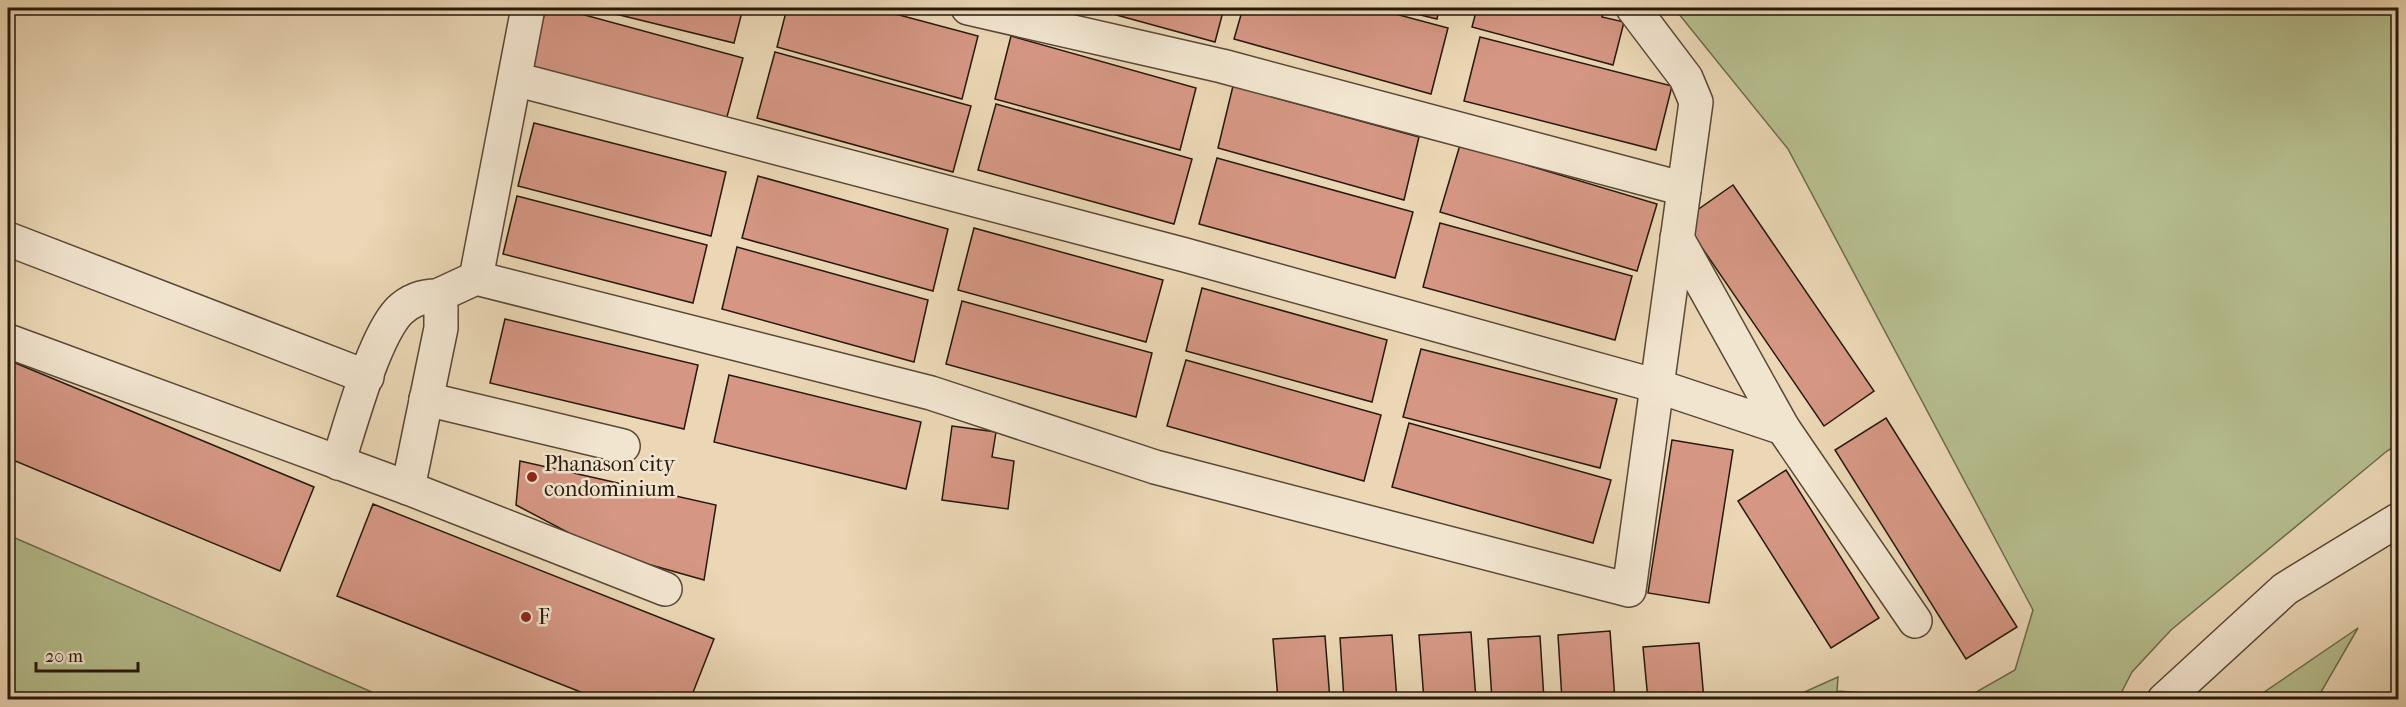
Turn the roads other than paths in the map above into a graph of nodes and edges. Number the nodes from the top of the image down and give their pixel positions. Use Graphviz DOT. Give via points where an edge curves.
graph roads {
  1 [pos="528,8"];
  2 [pos="968,8"];
  3 [pos="1633,8"];
  4 [pos="515,79"];
  5 [pos="1684,189"];
  6 [pos="1677,237"];
  7 [pos="8,239"];
  8 [pos="476,278"];
  9 [pos="437,296"];
  10 [pos="8,341"];
  11 [pos="367,377"];
  12 [pos="1657,386"];
  13 [pos="426,399"];
  14 [pos="1782,428"];
  15 [pos="623,446"];
  16 [pos="338,463"];
  17 [pos="408,488"];
  18 [pos="2398,520"];
  19 [pos="665,589"];
  20 [pos="1915,621"];
  21 [pos="2164,699"];
  1 -- 4 [label="street"];
  2 -- 5 [label="street" via="1222,66"];
  3 -- 5 [label="street" via="1686,78 1696,102"];
  4 -- 8 [label="street"];
  4 -- 12 [label="street" via="1174,252"];
  5 -- 6 [label="street"];
  6 -- 12 [label="street"];
  6 -- 14 [label="street"];
  7 -- 11 [label="street"];
  8 -- 9 [label="street"];
  8 -- 12 [label="street" via="931,393 1155,466 1629,590"];
  9 -- 11 [label="street" via="417,300 400,310 384,332"];
  9 -- 13 [label="street" via="441,328"];
  10 -- 16 [label="street"];
  11 -- 16 [label="street"];
  12 -- 14 [label="street"];
  13 -- 15 [label="street"];
  13 -- 17 [label="street"];
  14 -- 20 [label="street"];
  16 -- 17 [label="street"];
  17 -- 19 [label="street"];
  18 -- 21 [label="street" via="2285,589"];
}
